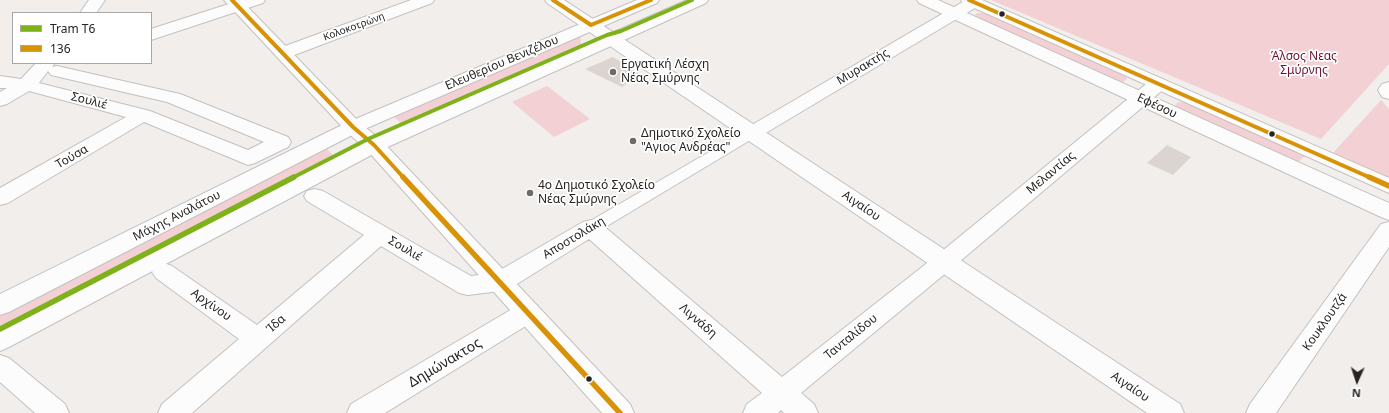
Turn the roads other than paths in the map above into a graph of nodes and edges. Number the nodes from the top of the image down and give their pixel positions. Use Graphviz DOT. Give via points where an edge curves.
graph roads {
  1 [pos="97,0"];
  2 [pos="257,0"];
  3 [pos="426,0"];
  4 [pos="553,0"];
  5 [pos="651,0"];
  6 [pos="700,0"];
  7 [pos="925,0"];
  8 [pos="971,1"];
  9 [pos="235,3"];
  10 [pos="89,12"];
  11 [pos="954,13"];
  12 [pos="591,26"];
  13 [pos="152,35"];
  14 [pos="611,39"];
  15 [pos="283,53"];
  16 [pos="68,64"];
  17 [pos="51,67"];
  18 [pos="0,82"];
  19 [pos="1158,84"];
  20 [pos="26,85"];
  21 [pos="1140,98"];
  22 [pos="0,100"];
  23 [pos="205,111"];
  24 [pos="143,115"];
  25 [pos="353,127"];
  26 [pos="177,128"];
  27 [pos="752,133"];
  28 [pos="374,145"];
  29 [pos="1389,186"];
  30 [pos="315,196"];
  31 [pos="0,198"];
  32 [pos="1389,212"];
  33 [pos="591,228"];
  34 [pos="1389,230"];
  35 [pos="380,234"];
  36 [pos="944,262"];
  37 [pos="164,272"];
  38 [pos="500,282"];
  39 [pos="0,305"];
  40 [pos="528,312"];
  41 [pos="258,339"];
  42 [pos="0,340"];
  43 [pos="0,366"];
  44 [pos="782,393"];
  45 [pos="55,413"];
  46 [pos="172,413"];
  47 [pos="361,413"];
  48 [pos="620,413"];
  49 [pos="757,413"];
  50 [pos="804,413"];
  51 [pos="1170,413"];
  52 [pos="1260,413"];
  1 -- 10 [label="street"];
  2 -- 9 [label="street"];
  3 -- 15 [label="street, Κολοκοτρώνη"];
  4 -- 12 [label="street, Αιγαίου"];
  5 -- 12 [label="street, Ελευθερίου Βενιζέλου"];
  6 -- 14 [label="street, Ελευθερίου Βενιζέλου"];
  7 -- 11 [label="street, Εφέσου"];
  8 -- 11 [label="street, Μυρακτής"];
  8 -- 19 [label="street, Εφέσου"];
  9 -- 13 [label="street"];
  9 -- 15 [label="street"];
  11 -- 21 [label="street, Εφέσου"];
  11 -- 27 [label="street, Μυρακτής"];
  12 -- 14 [label="street, Αιγαίου"];
  12 -- 25 [label="street, Ελευθερίου Βενιζέλου"];
  14 -- 27 [label="street, Αιγαίου"];
  14 -- 28 [label="street, Ελευθερίου Βενιζέλου"];
  15 -- 25 [label="street"];
  16 -- 17 [label="street"];
  17 -- 20 [label="street"];
  17 -- 23 [label="street, Σουλιέ" via="156,93"];
  18 -- 20 [label="street, Σουλιέ"];
  19 -- 21 [label="street, Μελαντίας"];
  19 -- 29 [label="street, Εφέσου"];
  20 -- 22 [label="street"];
  20 -- 24 [label="street, Σουλιέ"];
  21 -- 32 [label="street, Εφέσου"];
  21 -- 36 [label="street, Μελαντίας"];
  23 -- 26 [label="street"];
  23 -- 26 [label="street, Σουλιέ" via="280,142 248,158"];
  24 -- 26 [label="street, Σουλιέ"];
  24 -- 31 [label="street, Τούσα"];
  25 -- 28 [label="street"];
  25 -- 39 [label="street, Μάχης Αναλάτου"];
  27 -- 33 [label="street, Αποστολάκη"];
  27 -- 36 [label="street, Αιγαίου"];
  28 -- 38 [label="street"];
  28 -- 42 [label="street"];
  30 -- 35 [label="street, Σουλιέ"];
  33 -- 38 [label="street, Αποστολάκη"];
  33 -- 44 [label="street, Λιγνάδη"];
  34 -- 52 [label="street, Κουκλουτζά"];
  35 -- 38 [label="street, Σουλιέ" via="468,286"];
  35 -- 41 [label="street, Ίδα"];
  36 -- 44 [label="street, Τανταλίδου"];
  36 -- 51 [label="street, Αιγαίου"];
  37 -- 41 [label="street, Αρχίνου"];
  38 -- 40 [label="street"];
  40 -- 47 [label="street, Δημώνακτος"];
  40 -- 48 [label="street"];
  41 -- 46 [label="street, Ίδα"];
  43 -- 45 [label="street"];
  44 -- 49 [label="street, Τανταλίδου"];
  44 -- 50 [label="street, Λιγνάδη"];
}
